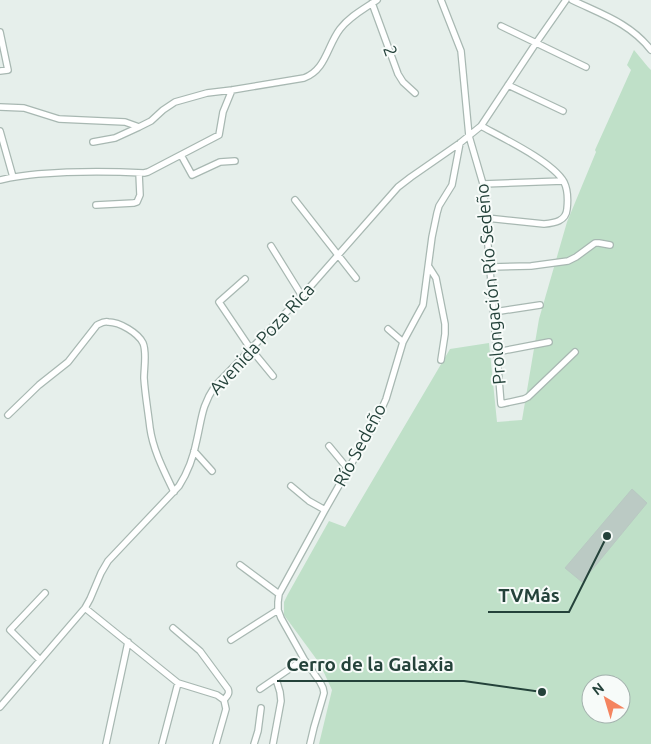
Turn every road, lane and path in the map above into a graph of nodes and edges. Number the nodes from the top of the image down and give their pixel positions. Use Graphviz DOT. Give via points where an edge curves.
graph roads {
  1 [pos="441,0"];
  2 [pos="566,0"];
  3 [pos="572,0"];
  4 [pos="375,2"];
  5 [pos="501,26"];
  6 [pos="0,32"];
  7 [pos="536,43"];
  8 [pos="651,50"];
  9 [pos="586,66"];
  10 [pos="0,71"];
  11 [pos="508,85"];
  12 [pos="232,90"];
  13 [pos="416,93"];
  14 [pos="0,107"];
  15 [pos="563,112"];
  16 [pos="481,126"];
  17 [pos="139,128"];
  18 [pos="0,131"];
  19 [pos="469,136"];
  20 [pos="93,142"];
  21 [pos="460,143"];
  22 [pos="181,154"];
  23 [pos="235,161"];
  24 [pos="140,173"];
  25 [pos="13,177"];
  26 [pos="0,180"];
  27 [pos="563,181"];
  28 [pos="483,184"];
  29 [pos="295,200"];
  30 [pos="96,205"];
  31 [pos="487,218"];
  32 [pos="610,244"];
  33 [pos="271,246"];
  34 [pos="337,255"];
  35 [pos="429,267"];
  36 [pos="491,267"];
  37 [pos="245,278"];
  38 [pos="356,278"];
  39 [pos="302,296"];
  40 [pos="540,304"];
  41 [pos="494,312"];
  42 [pos="388,329"];
  43 [pos="403,342"];
  44 [pos="549,342"];
  45 [pos="250,348"];
  46 [pos="497,352"];
  47 [pos="575,352"];
  48 [pos="441,360"];
  49 [pos="273,376"];
  50 [pos="8,415"];
  51 [pos="330,446"];
  52 [pos="194,451"];
  53 [pos="348,469"];
  54 [pos="212,471"];
  55 [pos="291,486"];
  56 [pos="174,492"];
  57 [pos="325,510"];
  58 [pos="240,565"];
  59 [pos="45,593"];
  60 [pos="279,594"];
  61 [pos="85,608"];
  62 [pos="278,610"];
  63 [pos="173,628"];
  64 [pos="231,640"];
  65 [pos="128,642"];
  66 [pos="304,659"];
  67 [pos="40,660"];
  68 [pos="276,679"];
  69 [pos="178,683"];
  70 [pos="260,689"];
  71 [pos="224,700"];
  72 [pos="0,707"];
  73 [pos="261,708"];
  74 [pos="106,744"];
  75 [pos="162,744"];
  76 [pos="216,744"];
  77 [pos="254,744"];
  78 [pos="273,744"];
  79 [pos="310,744"];
  1 -- 19 [label="street, Prolongación Río Sedeño" via="461,51"];
  2 -- 7 [label="street"];
  3 -- 8 [label="street" via="625,25"];
  4 -- 12 [label="street" via="340,28 319,68 310,76"];
  4 -- 13 [label="street, 2" via="398,74"];
  5 -- 7 [label="street"];
  6 -- 10 [label="street" via="8,70"];
  7 -- 9 [label="street"];
  7 -- 11 [label="street"];
  11 -- 15 [label="street"];
  11 -- 16 [label="street"];
  12 -- 17 [label="street" via="175,102"];
  12 -- 22 [label="street" via="223,112 219,135"];
  14 -- 17 [label="street" via="24,108 59,119 126,122"];
  16 -- 19 [label="street"];
  16 -- 27 [label="street" via="541,160"];
  17 -- 20 [label="street" via="115,138"];
  18 -- 25 [label="street"];
  19 -- 21 [label="street"];
  19 -- 28 [label="street, Prolongación Río Sedeño"];
  21 -- 34 [label="street, Avenida Poza Rica" via="398,187"];
  21 -- 35 [label="street, Río Sedeño" via="452,185 437,213"];
  22 -- 23 [label="street" via="192,175 220,162"];
  22 -- 24 [label="street"];
  24 -- 25 [label="street" via="87,171"];
  24 -- 30 [label="street" via="137,202"];
  25 -- 26 [label="street"];
  27 -- 28 [label="street"];
  27 -- 31 [label="street" via="567,210 558,222 544,224"];
  28 -- 31 [label="street, Prolongación Río Sedeño"];
  29 -- 34 [label="street"];
  31 -- 36 [label="street, Prolongación Río Sedeño"];
  32 -- 36 [label="street" via="594,243 568,261"];
  33 -- 39 [label="street"];
  34 -- 38 [label="street"];
  34 -- 39 [label="street, Avenida Poza Rica"];
  35 -- 43 [label="street, Río Sedeño" via="424,305"];
  35 -- 48 [label="street" via="436,278 445,324"];
  36 -- 41 [label="street, Prolongación Río Sedeño"];
  37 -- 45 [label="street" via="219,302"];
  39 -- 45 [label="street, Avenida Poza Rica"];
  40 -- 41 [label="street"];
  41 -- 46 [label="street, Prolongación Río Sedeño"];
  42 -- 43 [label="street"];
  43 -- 53 [label="street, Río Sedeño" via="382,408"];
  44 -- 46 [label="street"];
  45 -- 49 [label="street"];
  45 -- 52 [label="street, Avenida Poza Rica" via="209,395"];
  46 -- 47 [label="street, Prolongación Río Sedeño" via="501,404 528,397"];
  50 -- 56 [label="street" via="68,362 98,325 103,322 118,324 139,337 144,347 150,430"];
  51 -- 53 [label="street"];
  52 -- 54 [label="street"];
  52 -- 56 [label="street, Avenida Poza Rica" via="187,472"];
  53 -- 57 [label="street, Río Sedeño"];
  55 -- 57 [label="street"];
  56 -- 61 [label="street, Avenida Poza Rica" via="108,561"];
  57 -- 60 [label="street, Río Sedeño"];
  58 -- 60 [label="street"];
  59 -- 67 [label="street" via="10,630"];
  60 -- 62 [label="street, Río Sedeño"];
  61 -- 65 [label="street"];
  61 -- 67 [label="street, Avenida Poza Rica"];
  62 -- 64 [label="street"];
  62 -- 66 [label="street, Río Sedeño"];
  63 -- 71 [label="street" via="200,650 228,689"];
  65 -- 69 [label="street"];
  65 -- 74 [label="street"];
  66 -- 68 [label="street"];
  66 -- 79 [label="street, Río Sedeño" via="324,693"];
  67 -- 72 [label="street, Avenida Poza Rica"];
  68 -- 70 [label="street"];
  68 -- 78 [label="street" via="281,702"];
  69 -- 71 [label="street"];
  69 -- 75 [label="street"];
  71 -- 76 [label="street" via="226,708"];
  73 -- 77 [label="street"];
}
